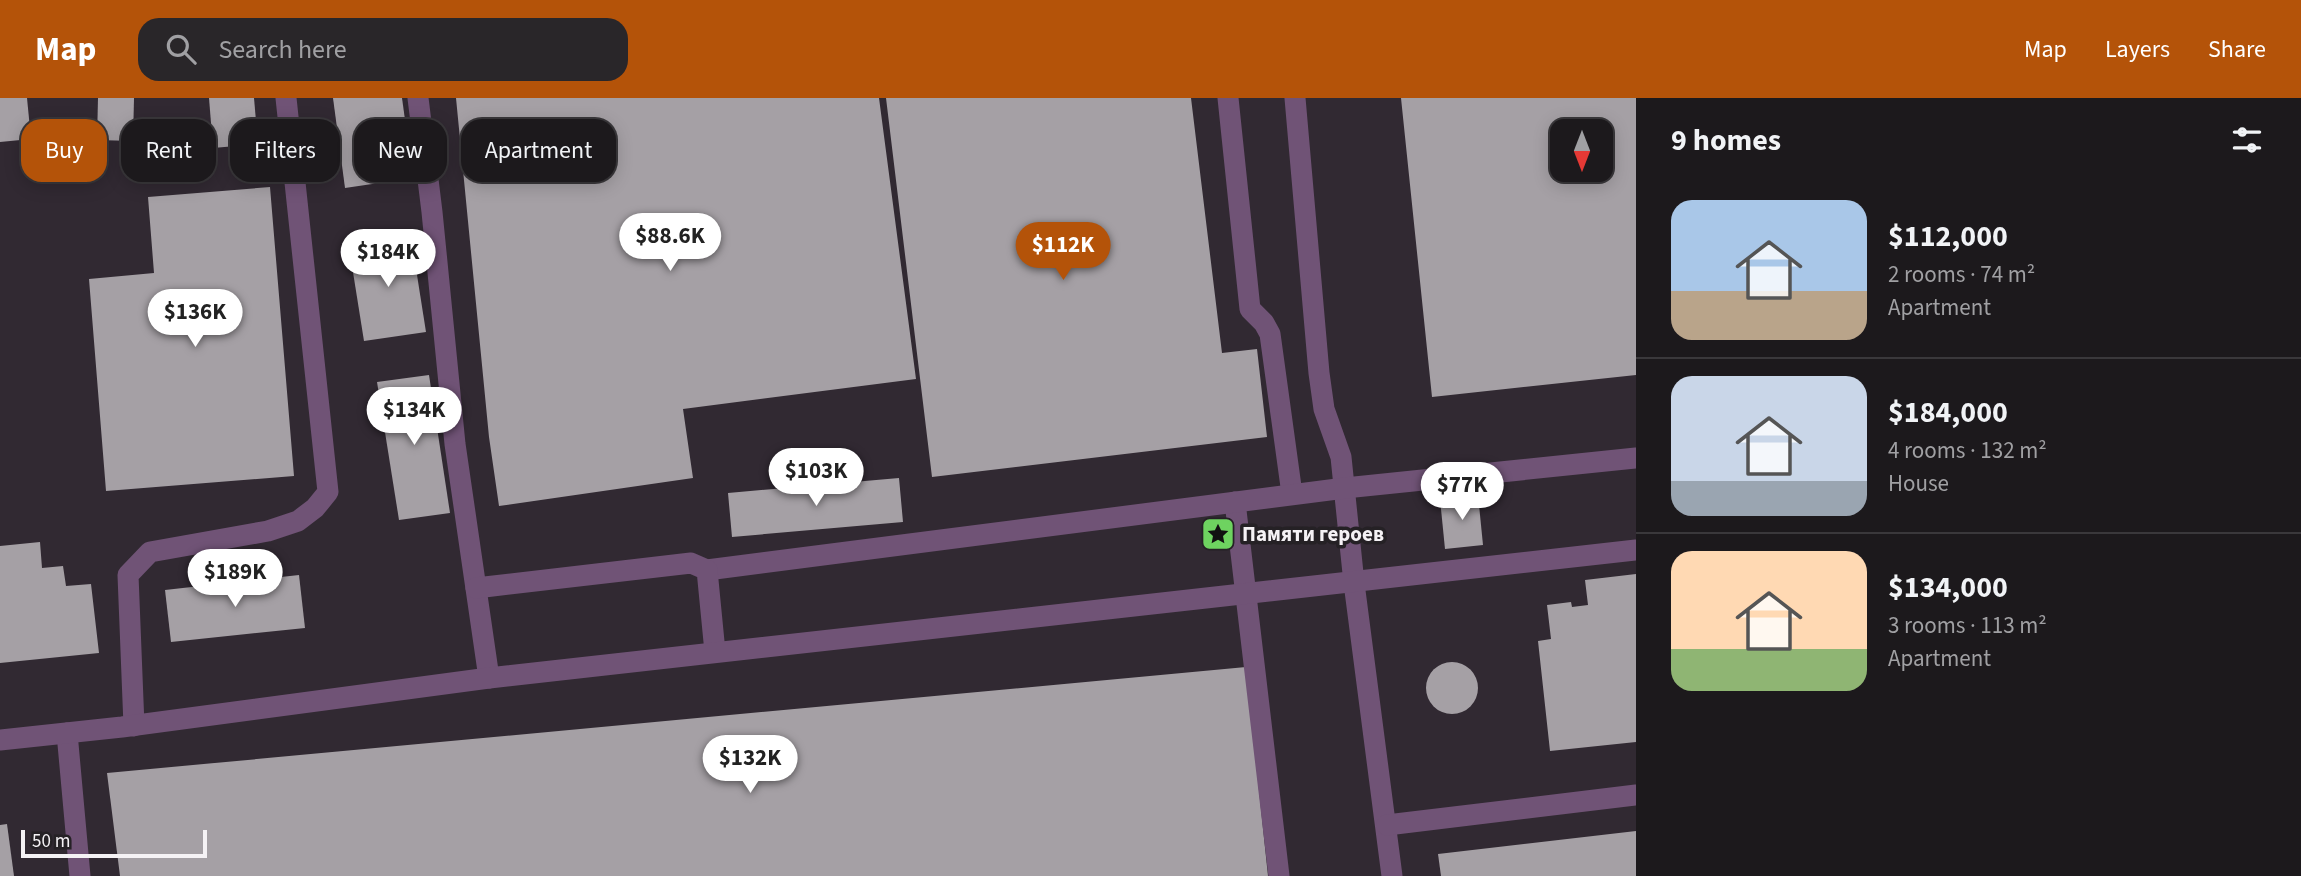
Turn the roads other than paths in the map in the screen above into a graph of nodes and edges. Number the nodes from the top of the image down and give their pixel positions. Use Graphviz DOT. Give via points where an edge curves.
graph roads {
  1 [pos="286,98"];
  2 [pos="418,98"];
  3 [pos="1228,98"];
  4 [pos="1295,98"];
  5 [pos="1636,458"];
  6 [pos="1345,488"];
  7 [pos="1292,494"];
  8 [pos="1235,502"];
  9 [pos="1636,550"];
  10 [pos="707,570"];
  11 [pos="1354,583"];
  12 [pos="476,588"];
  13 [pos="1246,593"];
  14 [pos="715,652"];
  15 [pos="489,678"];
  16 [pos="134,726"];
  17 [pos="67,733"];
  18 [pos="0,740"];
  19 [pos="1636,795"];
  20 [pos="1387,825"];
  21 [pos="80,876"];
  22 [pos="1279,876"];
  23 [pos="1392,876"];
  1 -- 16 [label="lane" via="328,492 298,521 268,531 150,552 128,575"];
  2 -- 12 [label="lane" via="455,444"];
  3 -- 7 [label="lane" via="1250,309 1270,334"];
  4 -- 6 [label="lane" via="1319,373"];
  5 -- 6 [label="lane"];
  6 -- 7 [label="lane"];
  6 -- 11 [label="lane"];
  7 -- 8 [label="lane"];
  8 -- 10 [label="lane"];
  8 -- 13 [label="lane"];
  9 -- 11 [label="lane"];
  10 -- 12 [label="lane" via="691,563"];
  10 -- 14 [label="lane"];
  11 -- 13 [label="lane"];
  11 -- 20 [label="lane"];
  12 -- 15 [label="lane"];
  13 -- 14 [label="lane"];
  13 -- 22 [label="lane"];
  14 -- 15 [label="lane"];
  15 -- 16 [label="lane"];
  16 -- 17 [label="lane"];
  17 -- 18 [label="lane"];
  17 -- 21 [label="lane"];
  19 -- 20 [label="lane"];
  20 -- 23 [label="lane"];
}
